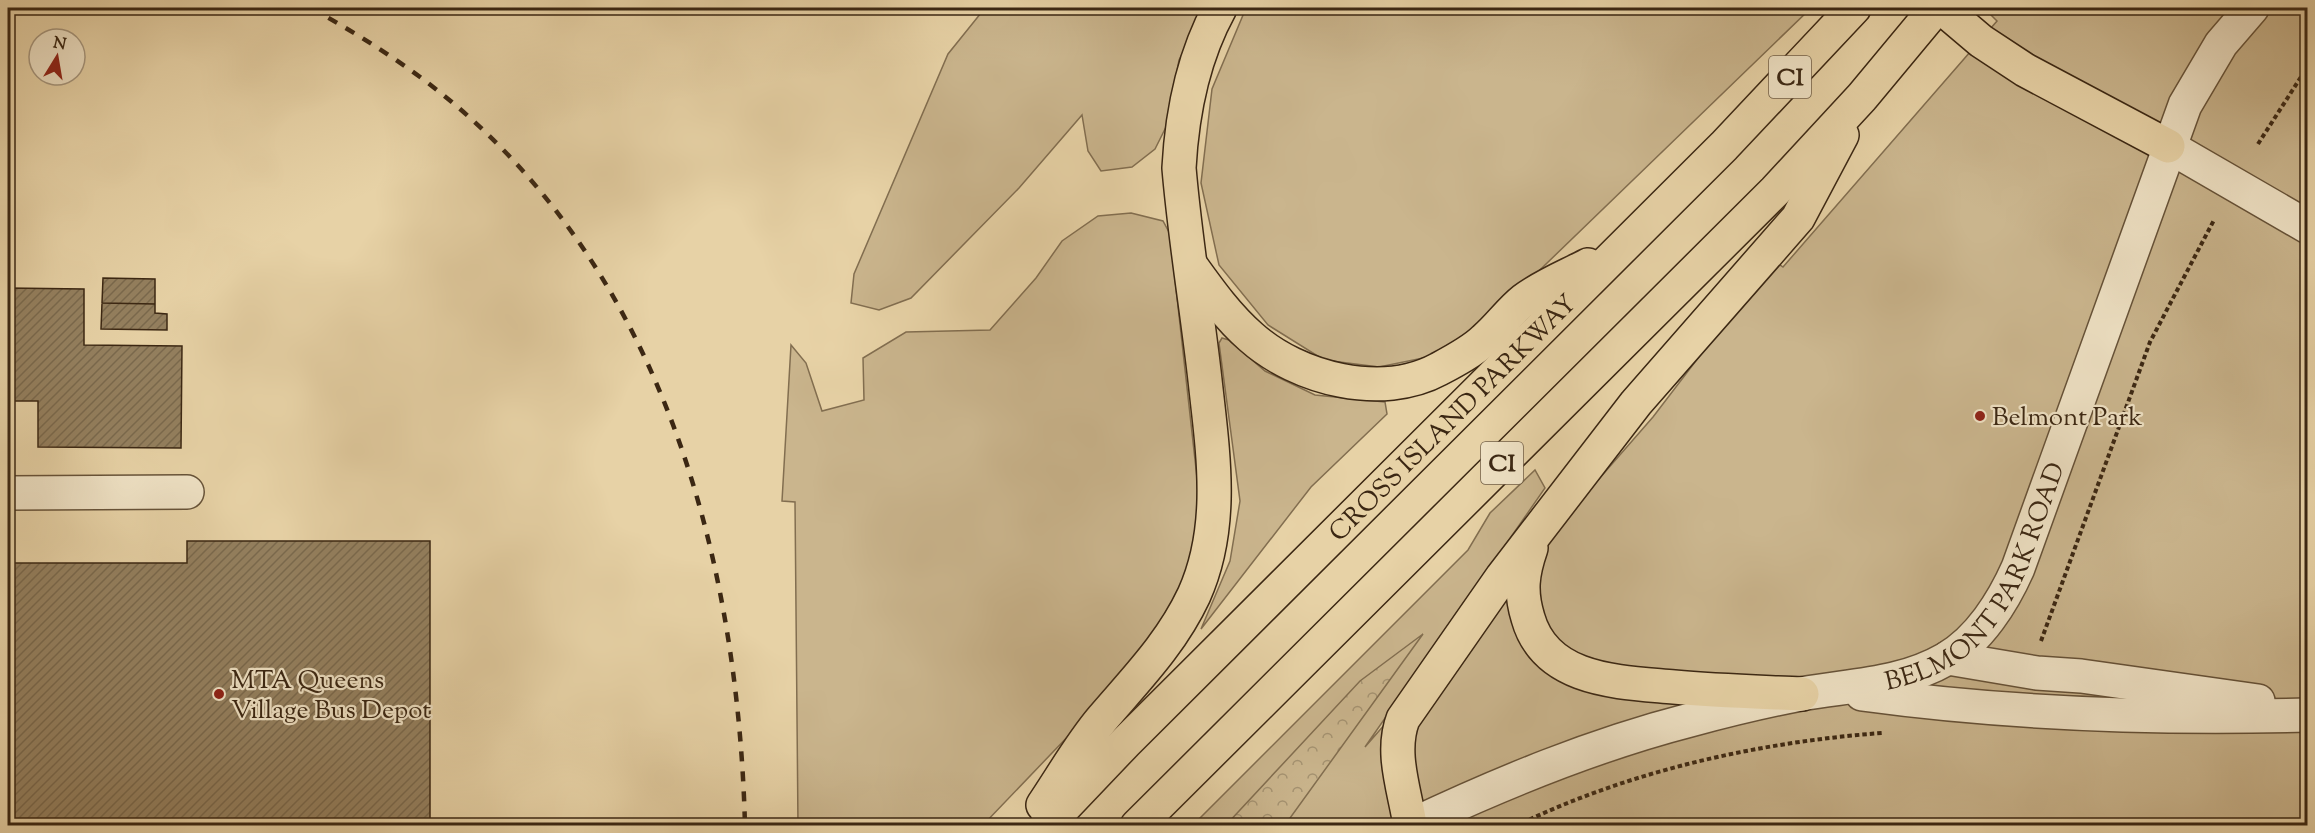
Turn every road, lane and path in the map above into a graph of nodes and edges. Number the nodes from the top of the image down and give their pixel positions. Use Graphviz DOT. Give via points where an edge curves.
graph roads {
  1 [pos="1220,8"];
  2 [pos="1854,8"];
  3 [pos="1936,8"];
  4 [pos="1942,8"];
  5 [pos="2252,8"];
  6 [pos="2307,66"];
  7 [pos="1862,97"];
  8 [pos="2258,144"];
  9 [pos="2168,146"];
  10 [pos="2214,220"];
  11 [pos="2307,227"];
  12 [pos="1621,246"];
  13 [pos="1192,267"];
  14 [pos="187,492"];
  15 [pos="8,493"];
  16 [pos="1534,537"];
  17 [pos="2040,646"];
  18 [pos="1948,658"];
  19 [pos="1834,690"];
  20 [pos="1802,694"];
  21 [pos="2307,708"];
  22 [pos="2307,715"];
  23 [pos="1888,732"];
  24 [pos="1030,825"];
  25 [pos="1046,825"];
  26 [pos="1137,825"];
  27 [pos="1410,825"];
  28 [pos="1516,825"];
  1 -- 13 [label="highway" via="1192,79 1180,140 1180,177"];
  2 -- 12 [label="highway, CROSS ISLAND PARKWAY / CI" via="1724,146"];
  3 -- 7 [label="highway, CI"];
  4 -- 9 [label="highway" via="1981,41 2025,70"];
  5 -- 9 [label="street, BELMONT PARK ROAD" via="2199,78"];
  6 -- 8 [label="path"];
  7 -- 16 [label="highway" via="1798,218 1636,403"];
  7 -- 26 [label="highway, CI" via="1684,284"];
  9 -- 11 [label="street"];
  9 -- 18 [label="street, BELMONT PARK ROAD" via="2018,568 1983,625"];
  10 -- 17 [label="path" via="2150,342"];
  12 -- 13 [label="highway" via="1524,300 1483,341 1438,370 1379,384 1330,377 1279,356 1234,321"];
  12 -- 25 [label="highway, CROSS ISLAND PARKWAY / CI"];
  13 -- 24 [label="highway" via="1216,489 1205,567 1180,622 1162,649 1101,720"];
  14 -- 15 [label="street"];
  16 -- 20 [label="highway" via="1522,571 1521,589 1530,626 1552,658 1606,680"];
  16 -- 27 [label="highway" via="1403,719 1397,749"];
  18 -- 19 [label="street, BELMONT PARK ROAD" via="1892,681"];
  18 -- 21 [label="street"];
  19 -- 20 [label="street, BELMONT PARK ROAD"];
  19 -- 22 [label="street" via="1921,702 2036,710 2206,718"];
  20 -- 27 [label="street, BELMONT PARK ROAD" via="1597,747"];
  23 -- 28 [label="path" via="1812,739 1675,768"];
}
